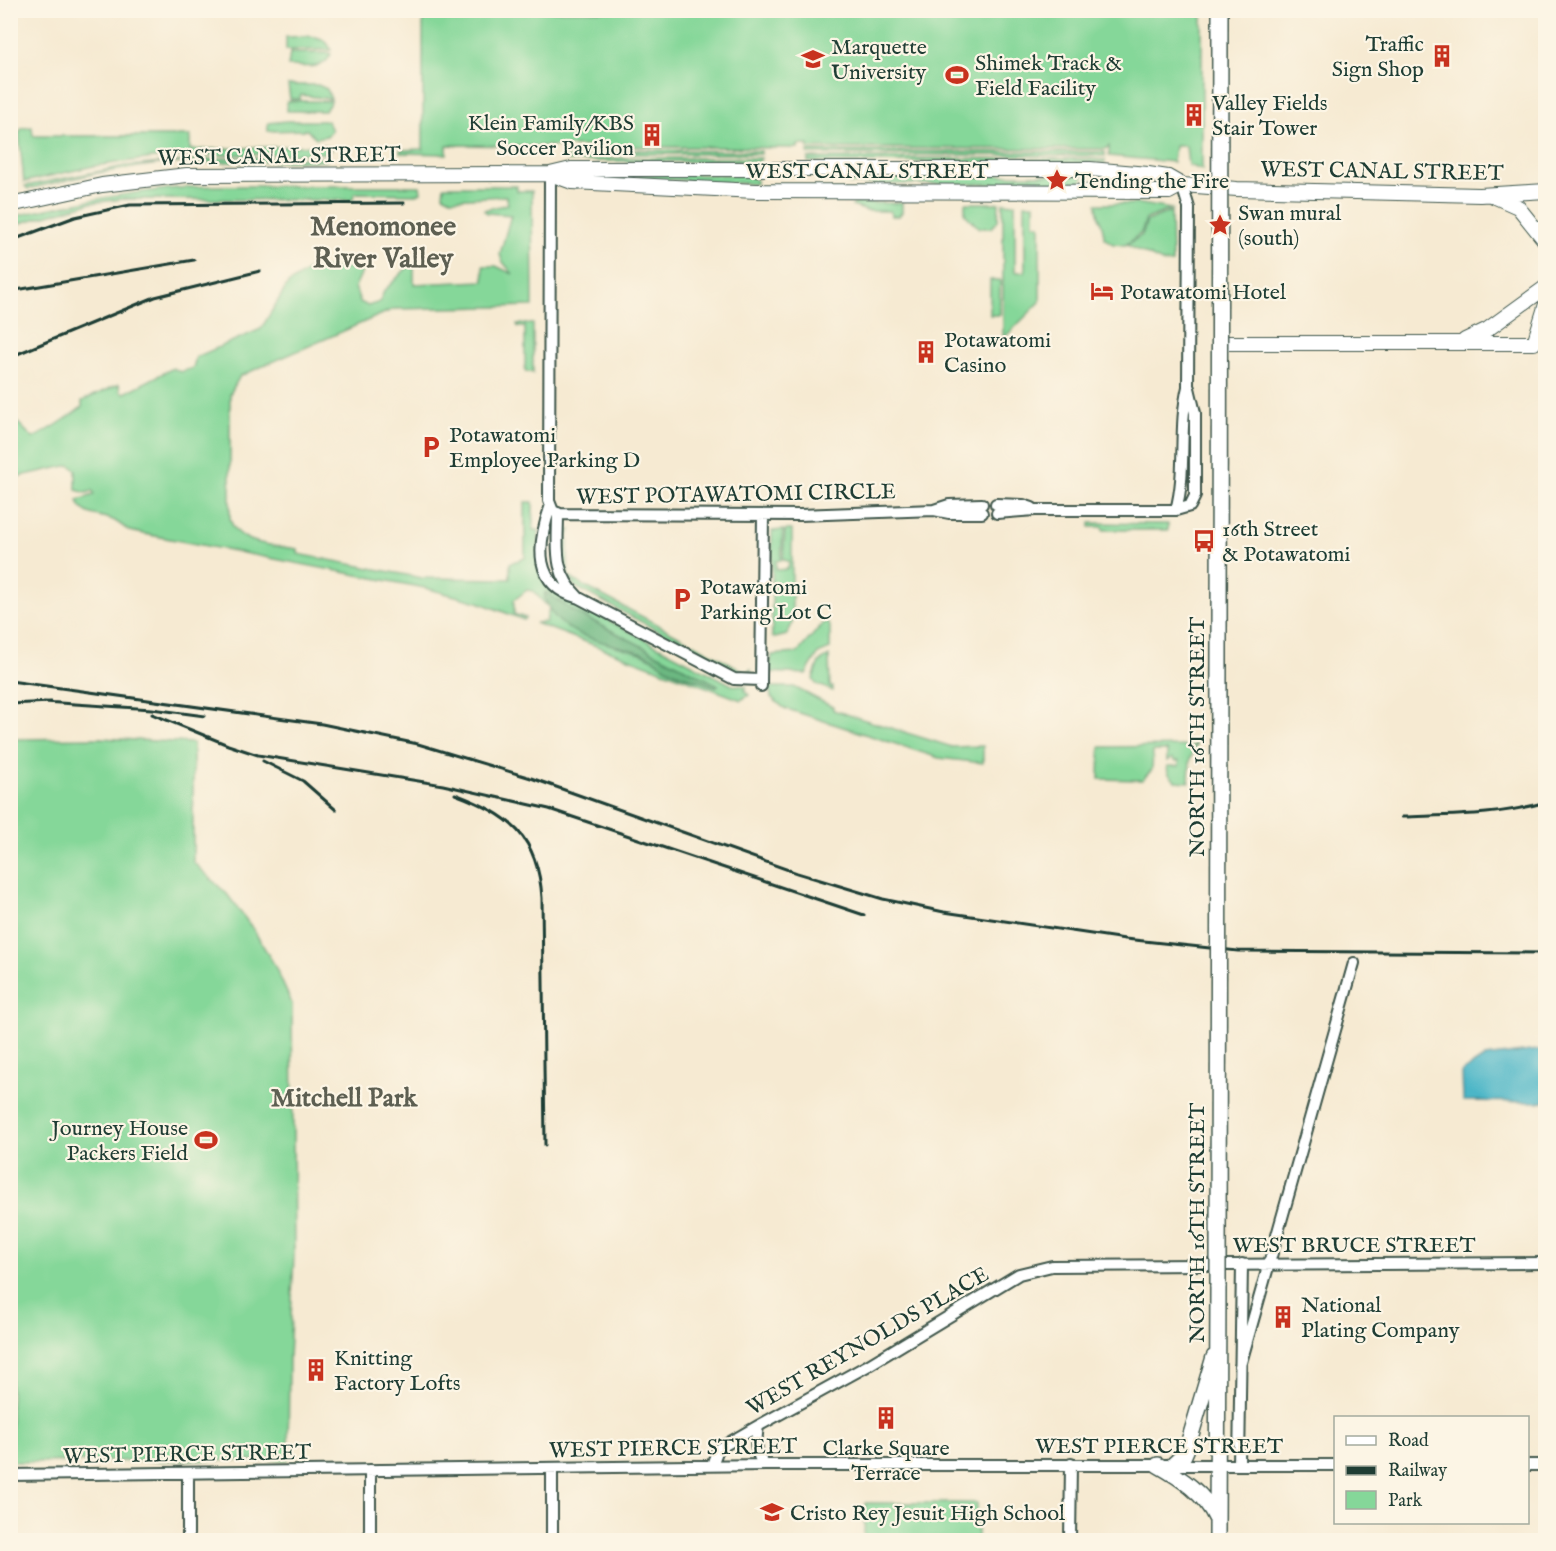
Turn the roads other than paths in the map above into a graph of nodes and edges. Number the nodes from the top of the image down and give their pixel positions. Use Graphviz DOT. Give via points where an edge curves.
graph roads {
  1 [pos="1220,10"];
  2 [pos="766,168"];
  3 [pos="838,169"];
  4 [pos="550,174"];
  5 [pos="1182,185"];
  6 [pos="767,191"];
  7 [pos="838,191"];
  8 [pos="1545,191"];
  9 [pos="1489,194"];
  10 [pos="10,205"];
  11 [pos="1545,242"];
  12 [pos="1545,287"];
  13 [pos="1545,304"];
  14 [pos="1488,336"];
  15 [pos="1219,343"];
  16 [pos="1188,387"];
  17 [pos="997,508"];
  18 [pos="982,509"];
  19 [pos="1176,510"];
  20 [pos="554,511"];
  21 [pos="763,515"];
  22 [pos="579,598"];
  23 [pos="1354,963"];
  24 [pos="1269,1263"];
  25 [pos="1545,1263"];
  26 [pos="1242,1264"];
  27 [pos="1019,1274"];
  28 [pos="1218,1343"];
  29 [pos="1240,1366"];
  30 [pos="758,1426"];
  31 [pos="1071,1464"];
  32 [pos="1166,1464"];
  33 [pos="1217,1464"];
  34 [pos="1239,1464"];
  35 [pos="712,1465"];
  36 [pos="765,1465"];
  37 [pos="1334,1465"];
  38 [pos="1529,1465"];
  39 [pos="1545,1465"];
  40 [pos="552,1468"];
  41 [pos="370,1470"];
  42 [pos="188,1473"];
  43 [pos="10,1475"];
  44 [pos="1217,1520"];
  45 [pos="188,1540"];
  46 [pos="370,1540"];
  47 [pos="552,1540"];
  48 [pos="1070,1540"];
  49 [pos="1217,1540"];
  1 -- 15 [label="main road, NORTH 16TH STREET, bridge"];
  2 -- 3 [label="street, WEST CANAL STREET"];
  2 -- 4 [label="street, WEST CANAL STREET" via="572,169"];
  2 -- 6 [label="street"];
  3 -- 5 [label="street, WEST CANAL STREET" via="1111,170 1168,177"];
  3 -- 7 [label="street"];
  4 -- 6 [label="street, WEST CANAL STREET" via="572,182"];
  4 -- 10 [label="street, WEST CANAL STREET" via="187,175 102,185"];
  4 -- 20 [label="street, WEST POTAWATOMI CIRCLE"];
  5 -- 7 [label="street, WEST CANAL STREET" via="1169,192"];
  5 -- 9 [label="street, WEST CANAL STREET"];
  5 -- 16 [label="street" via="1189,208"];
  6 -- 7 [label="street, WEST CANAL STREET"];
  8 -- 9 [label="street, WEST CANAL STREET"];
  9 -- 11 [label="street" via="1518,207"];
  12 -- 14 [label="street"];
  13 -- 14 [label="street" via="1534,343"];
  14 -- 15 [label="street" via="1457,343"];
  15 -- 28 [label="main road, NORTH 16TH STREET, bridge"];
  16 -- 19 [label="street" via="1182,413 1182,484"];
  16 -- 19 [label="street" via="1195,413 1195,496 1190,506"];
  17 -- 19 [label="street"];
  18 -- 21 [label="street, WEST POTAWATOMI CIRCLE" via="949,513 934,510"];
  20 -- 21 [label="street, WEST POTAWATOMI CIRCLE"];
  20 -- 22 [label="street" via="559,568"];
  20 -- 22 [label="street" via="542,530 544,571 555,588"];
  21 -- 22 [label="street" via="761,683 734,679"];
  23 -- 24 [label="street"];
  24 -- 25 [label="street, WEST BRUCE STREET"];
  24 -- 26 [label="street, WEST BRUCE STREET"];
  24 -- 29 [label="street"];
  26 -- 27 [label="street, WEST BRUCE STREET" via="1052,1266"];
  26 -- 29 [label="street"];
  27 -- 30 [label="street, WEST REYNOLDS PLACE" via="867,1366"];
  28 -- 32 [label="main road" via="1184,1455"];
  28 -- 33 [label="main road, NORTH 16TH STREET"];
  29 -- 34 [label="street"];
  30 -- 35 [label="street, WEST REYNOLDS PLACE" via="718,1449"];
  30 -- 36 [label="street" via="757,1450"];
  31 -- 32 [label="street, WEST PIERCE STREET"];
  31 -- 36 [label="street, WEST PIERCE STREET"];
  31 -- 48 [label="street"];
  32 -- 33 [label="street, WEST PIERCE STREET"];
  32 -- 44 [label="main road" via="1210,1505"];
  33 -- 34 [label="street, WEST PIERCE STREET"];
  33 -- 44 [label="main road, NORTH 16TH STREET"];
  34 -- 37 [label="street, WEST PIERCE STREET"];
  35 -- 36 [label="street, WEST PIERCE STREET"];
  35 -- 40 [label="street, WEST PIERCE STREET"];
  38 -- 39 [label="street"];
  40 -- 41 [label="street, WEST PIERCE STREET"];
  40 -- 47 [label="street"];
  41 -- 42 [label="street, WEST PIERCE STREET"];
  41 -- 46 [label="street"];
  42 -- 43 [label="street, WEST PIERCE STREET"];
  42 -- 45 [label="street"];
  44 -- 49 [label="main road, NORTH 16TH STREET"];
}
